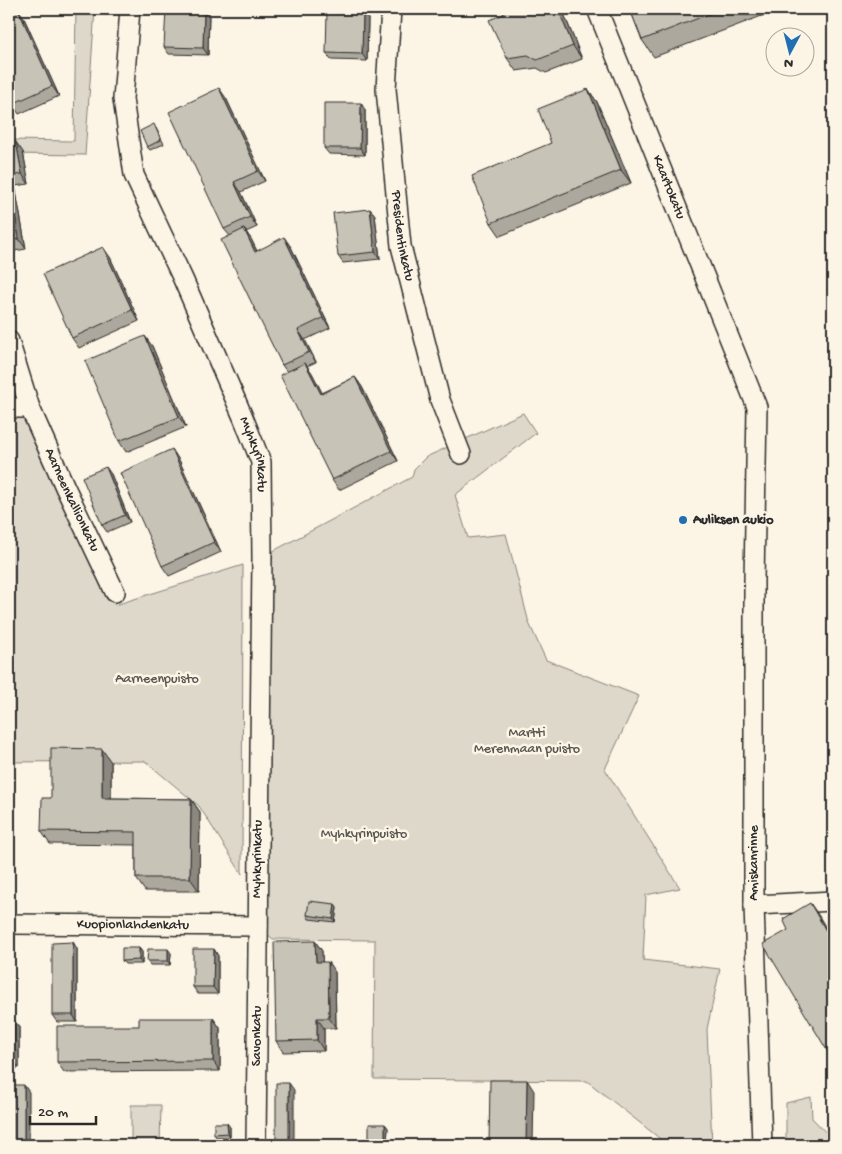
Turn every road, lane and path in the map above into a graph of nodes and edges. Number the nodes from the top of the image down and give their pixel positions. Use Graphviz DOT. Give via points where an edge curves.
graph roads {
  1 [pos="130,9"];
  2 [pos="392,9"];
  3 [pos="597,9"];
  4 [pos="9,341"];
  5 [pos="9,408"];
  6 [pos="30,408"];
  7 [pos="461,454"];
  8 [pos="754,581"];
  9 [pos="115,592"];
  10 [pos="833,901"];
  11 [pos="754,905"];
  12 [pos="9,924"];
  13 [pos="258,926"];
  14 [pos="256,1145"];
  15 [pos="762,1145"];
  1 -- 13 [label="street, Myhkyrinkatu" via="123,99 134,175 184,279 260,462"];
  2 -- 7 [label="street, Presidentinkatu" via="386,89 401,246 440,400"];
  3 -- 8 [label="street, Kaartokatu" via="757,407"];
  4 -- 6 [label="street, Aarneenkallionkatu"];
  5 -- 6 [label="street"];
  6 -- 9 [label="street, Aarneenkallionkatu"];
  8 -- 11 [label="street, Amiskanrinne"];
  10 -- 11 [label="street"];
  11 -- 15 [label="street, Amiskanrinne"];
  12 -- 13 [label="street, Kuopionlahdenkatu"];
  13 -- 14 [label="street, Savonkatu"];
}
